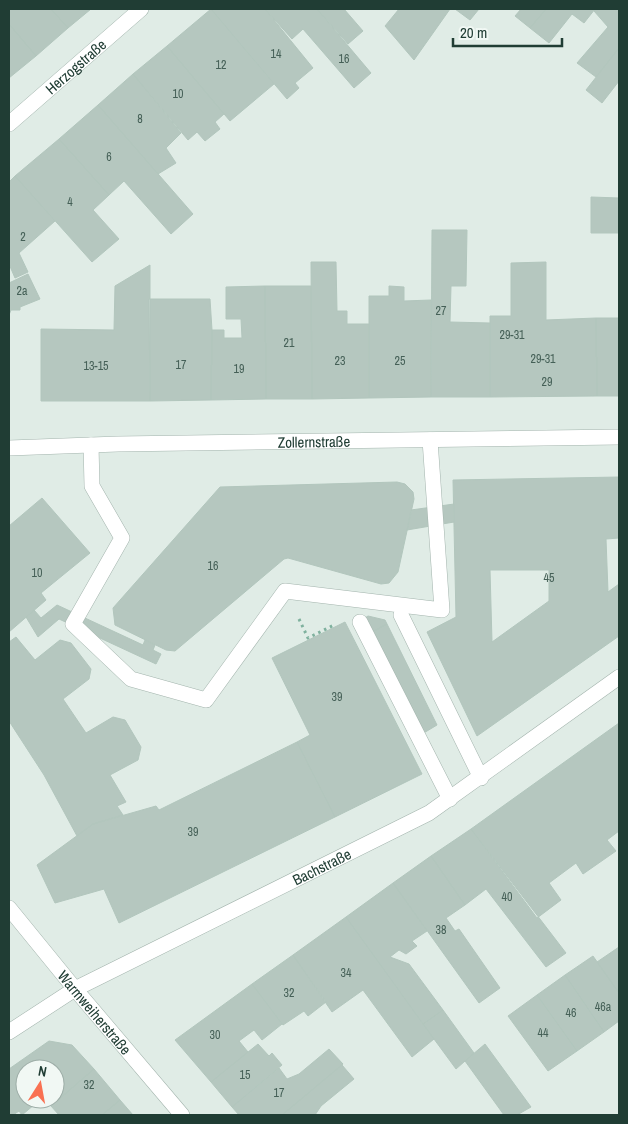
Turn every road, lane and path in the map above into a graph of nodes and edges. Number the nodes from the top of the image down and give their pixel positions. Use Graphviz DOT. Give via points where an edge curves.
graph roads {
  1 [pos="141,9"];
  2 [pos="9,124"];
  3 [pos="619,437"];
  4 [pos="430,440"];
  5 [pos="91,445"];
  6 [pos="9,448"];
  7 [pos="401,615"];
  8 [pos="360,622"];
  9 [pos="619,677"];
  10 [pos="481,778"];
  11 [pos="450,799"];
  12 [pos="9,908"];
  13 [pos="75,989"];
  14 [pos="9,1032"];
  15 [pos="182,1115"];
  1 -- 2 [label="street, Herzogstraße"];
  3 -- 4 [label="street, Zollernstraße"];
  4 -- 5 [label="street, Zollernstraße"];
  4 -- 5 [label="street" via="442,610 285,591 206,700 131,679 73,624 122,538 92,486"];
  5 -- 6 [label="street, Zollernstraße"];
  7 -- 10 [label="street"];
  8 -- 11 [label="street"];
  9 -- 10 [label="street, Bachstraße"];
  10 -- 11 [label="street, Bachstraße"];
  11 -- 13 [label="street, Bachstraße" via="429,813"];
  12 -- 13 [label="street, Warmweiherstraße"];
  13 -- 14 [label="street, Bachstraße"];
  13 -- 15 [label="street, Warmweiherstraße"];
}
